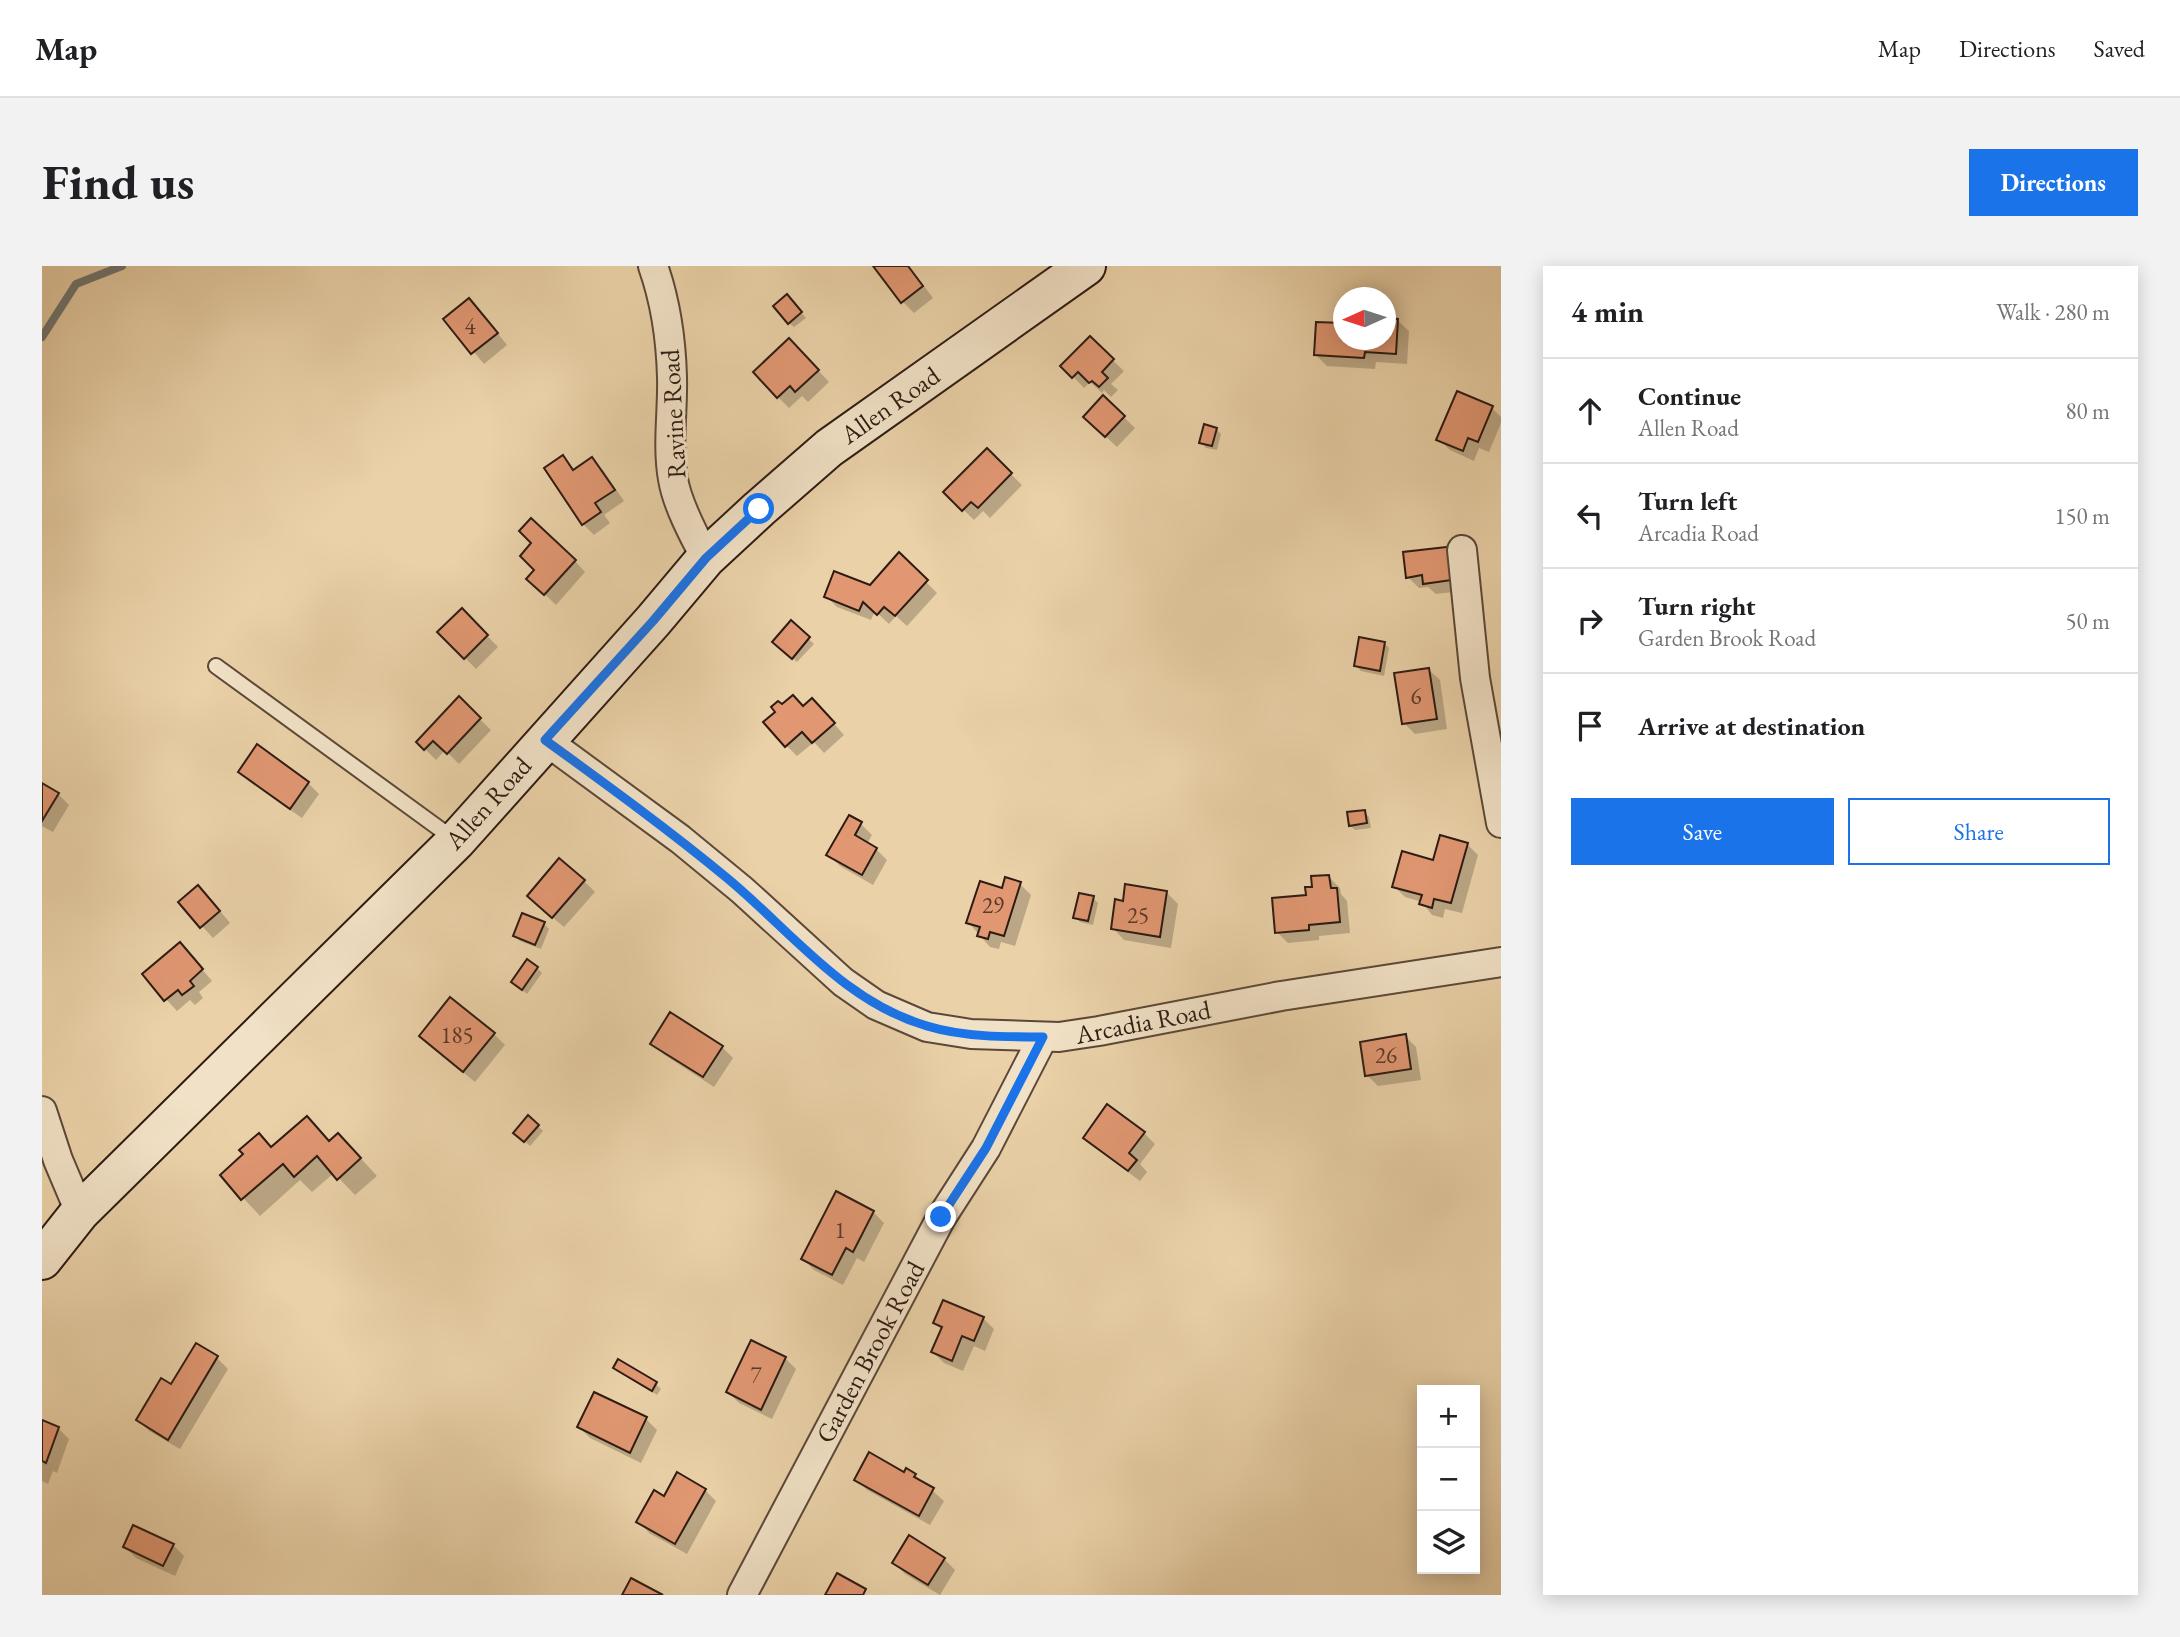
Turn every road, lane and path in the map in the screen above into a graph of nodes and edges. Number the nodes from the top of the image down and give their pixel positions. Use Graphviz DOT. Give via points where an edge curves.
graph roads {
  1 [pos="653,266"];
  2 [pos="1086,266"];
  3 [pos="1462,550"];
  4 [pos="706,558"];
  5 [pos="216,666"];
  6 [pos="545,740"];
  7 [pos="1501,823"];
  8 [pos="456,841"];
  9 [pos="1501,962"];
  10 [pos="1043,1037"];
  11 [pos="42,1111"];
  12 [pos="80,1212"];
  13 [pos="42,1260"];
  14 [pos="742,1595"];
  1 -- 4 [label="street, Ravine Road" via="667,321 673,480"];
  2 -- 4 [label="street, Allen Road" via="829,449"];
  3 -- 7 [label="street" via="1475,678"];
  4 -- 6 [label="street, Allen Road"];
  5 -- 8 [label="lane"];
  6 -- 8 [label="street, Allen Road"];
  6 -- 10 [label="street, Arcadia Road" via="680,839 842,982 876,1005 927,1027 952,1032"];
  8 -- 12 [label="street, Allen Road"];
  9 -- 10 [label="street, Arcadia Road"];
  10 -- 14 [label="street, Garden Brook Road" via="986,1148 941,1217"];
  11 -- 12 [label="street"];
  12 -- 13 [label="street, Allen Road"];
}
